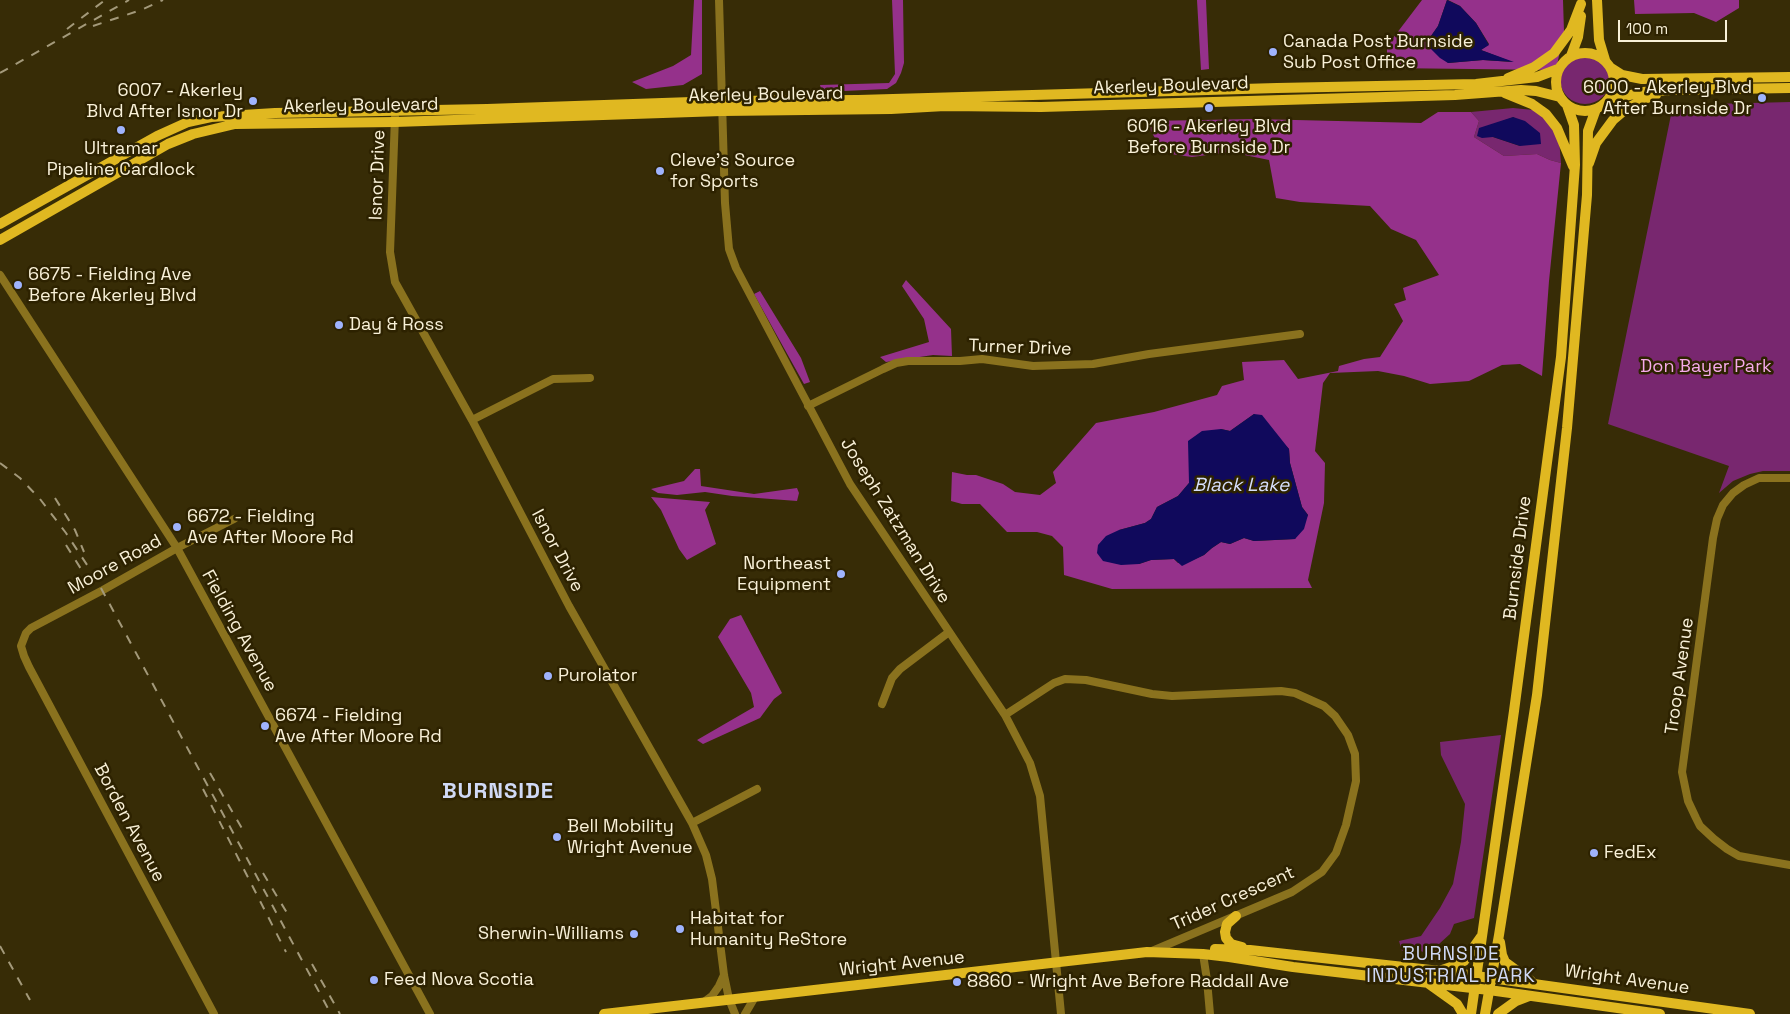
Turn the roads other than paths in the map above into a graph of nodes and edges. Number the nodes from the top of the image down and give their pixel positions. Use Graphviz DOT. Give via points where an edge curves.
graph roads {
  1 [pos="719,0"];
  2 [pos="1598,0"];
  3 [pos="1581,2"];
  4 [pos="1571,56"];
  5 [pos="1608,65"];
  6 [pos="1558,69"];
  7 [pos="1790,77"];
  8 [pos="1501,86"];
  9 [pos="1790,88"];
  10 [pos="1671,90"];
  11 [pos="1563,101"];
  12 [pos="722,106"];
  13 [pos="1600,107"];
  14 [pos="395,116"];
  15 [pos="1575,171"];
  16 [pos="1586,171"];
  17 [pos="0,224"];
  18 [pos="0,240"];
  19 [pos="0,275"];
  20 [pos="1300,334"];
  21 [pos="590,378"];
  22 [pos="808,406"];
  23 [pos="472,420"];
  24 [pos="1790,478"];
  25 [pos="234,520"];
  26 [pos="177,548"];
  27 [pos="949,632"];
  28 [pos="21,646"];
  29 [pos="882,704"];
  30 [pos="1006,715"];
  31 [pos="757,789"];
  32 [pos="692,823"];
  33 [pos="1790,865"];
  34 [pos="1236,916"];
  35 [pos="1499,934"];
  36 [pos="1482,936"];
  37 [pos="1250,950"];
  38 [pos="1147,952"];
  39 [pos="1203,954"];
  40 [pos="1309,956"];
  41 [pos="1055,963"];
  42 [pos="1293,967"];
  43 [pos="1440,971"];
  44 [pos="724,975"];
  45 [pos="1477,975"];
  46 [pos="1491,977"];
  47 [pos="1428,983"];
  48 [pos="1534,983"];
  49 [pos="1475,988"];
  50 [pos="1488,990"];
  51 [pos="1532,995"];
  52 [pos="755,997"];
  53 [pos="728,999"];
  54 [pos="704,1002"];
  55 [pos="214,1014"];
  56 [pos="430,1014"];
  57 [pos="604,1014"];
  58 [pos="735,1014"];
  59 [pos="745,1014"];
  60 [pos="1061,1014"];
  61 [pos="1210,1014"];
  62 [pos="1463,1014"];
  63 [pos="1471,1014"];
  64 [pos="1485,1014"];
  65 [pos="1498,1014"];
  66 [pos="1660,1014"];
  67 [pos="1750,1014"];
  1 -- 12 [label="street, Joseph Zatzman Drive"];
  2 -- 5 [label="main road" via="1599,40"];
  3 -- 4 [label="main road" via="1578,37"];
  3 -- 8 [label="main road" via="1571,30 1554,53"];
  4 -- 5 [label="main road" via="1589,52 1598,55"];
  4 -- 6 [label="main road"];
  5 -- 7 [label="main road" via="1622,75 1642,79"];
  5 -- 13 [label="main road" via="1614,77 1614,87 1611,96"];
  6 -- 8 [label="main road, Akerley Boulevard"];
  6 -- 11 [label="main road" via="1556,88"];
  8 -- 11 [label="main road, Akerley Boulevard" via="1536,90"];
  8 -- 12 [label="main road, Akerley Boulevard" via="1277,88"];
  8 -- 15 [label="main road" via="1546,114 1557,128"];
  9 -- 10 [label="main road"];
  10 -- 13 [label="main road" via="1629,94"];
  10 -- 16 [label="main road" via="1644,99 1613,120 1596,143"];
  11 -- 13 [label="main road" via="1576,110"];
  11 -- 15 [label="main road, Burnside Drive" via="1574,125"];
  12 -- 14 [label="main road, Akerley Boulevard"];
  12 -- 22 [label="street, Joseph Zatzman Drive" via="726,229 730,249 736,268"];
  13 -- 16 [label="main road, Burnside Drive" via="1588,131"];
  14 -- 17 [label="main road, Akerley Boulevard" via="237,115 188,122"];
  14 -- 18 [label="main road, Akerley Boulevard" via="234,124 192,134 168,144"];
  14 -- 23 [label="street, Isnor Drive" via="390,252 395,282"];
  15 -- 36 [label="main road, Burnside Drive" via="1560,357"];
  16 -- 35 [label="main road, Burnside Drive" via="1567,428 1537,694"];
  19 -- 26 [label="street, Fielding Avenue"];
  20 -- 22 [label="street, Turner Drive" via="1093,364 1033,366 982,358 960,362 908,361 882,369"];
  21 -- 23 [label="street" via="553,379"];
  22 -- 27 [label="street, Joseph Zatzman Drive" via="850,484"];
  23 -- 32 [label="street, Isnor Drive" via="569,606"];
  24 -- 33 [label="street, Troop Avenue" via="1759,478 1733,493 1722,505 1713,538 1682,772 1688,801 1696,818 1714,839 1739,856"];
  25 -- 26 [label="street, Moore Road"];
  26 -- 28 [label="street, Moore Road" via="31,628"];
  26 -- 56 [label="street, Fielding Avenue"];
  27 -- 29 [label="street" via="900,668 892,678"];
  27 -- 30 [label="street, Joseph Zatzman Drive"];
  28 -- 55 [label="street, Borden Avenue" via="29,667"];
  30 -- 34 [label="street, Trider Crescent" via="1065,679 1172,696 1282,691 1324,706 1348,734 1355,754 1356,781 1336,853 1322,872 1306,884"];
  30 -- 41 [label="street, Joseph Zatzman Drive" via="1030,763 1040,796"];
  31 -- 32 [label="street"];
  32 -- 44 [label="street, Isnor Drive" via="712,879"];
  34 -- 37 [label="main road" via="1227,924 1226,938 1231,944"];
  34 -- 38 [label="street, Trider Crescent"];
  35 -- 46 [label="main road, Burnside Drive"];
  35 -- 48 [label="main road" via="1505,962"];
  36 -- 43 [label="main road" via="1464,961"];
  36 -- 45 [label="main road, Burnside Drive"];
  37 -- 39 [label="main road, Wright Avenue" via="1212,949"];
  37 -- 40 [label="main road, Wright Avenue"];
  38 -- 39 [label="main road, Wright Avenue"];
  38 -- 41 [label="main road, Wright Avenue"];
  39 -- 42 [label="main road, Wright Avenue"];
  39 -- 61 [label="street"];
  40 -- 42 [label="main road" via="1297,961"];
  40 -- 43 [label="main road, Wright Avenue"];
  41 -- 52 [label="main road, Wright Avenue"];
  41 -- 60 [label="street, Joseph Zatzman Drive"];
  42 -- 47 [label="main road, Wright Avenue"];
  43 -- 45 [label="main road, Wright Avenue"];
  44 -- 53 [label="street, Isnor Drive"];
  44 -- 54 [label="street" via="712,996"];
  45 -- 46 [label="main road, Wright Avenue"];
  45 -- 49 [label="main road, Burnside Drive"];
  46 -- 48 [label="main road, Wright Avenue"];
  46 -- 50 [label="main road, Burnside Drive"];
  47 -- 49 [label="main road, Wright Avenue"];
  47 -- 62 [label="main road" via="1457,1004"];
  48 -- 67 [label="main road, Wright Avenue"];
  49 -- 50 [label="main road, Wright Avenue"];
  49 -- 63 [label="main road, Burnside Drive"];
  50 -- 51 [label="main road, Wright Avenue"];
  50 -- 64 [label="main road, Burnside Drive"];
  51 -- 65 [label="main road" via="1516,1001"];
  51 -- 66 [label="main road, Wright Avenue"];
  52 -- 53 [label="main road, Wright Avenue"];
  52 -- 59 [label="street"];
  53 -- 54 [label="main road, Wright Avenue"];
  53 -- 58 [label="street, Isnor Drive"];
  54 -- 57 [label="main road, Wright Avenue"];
}
